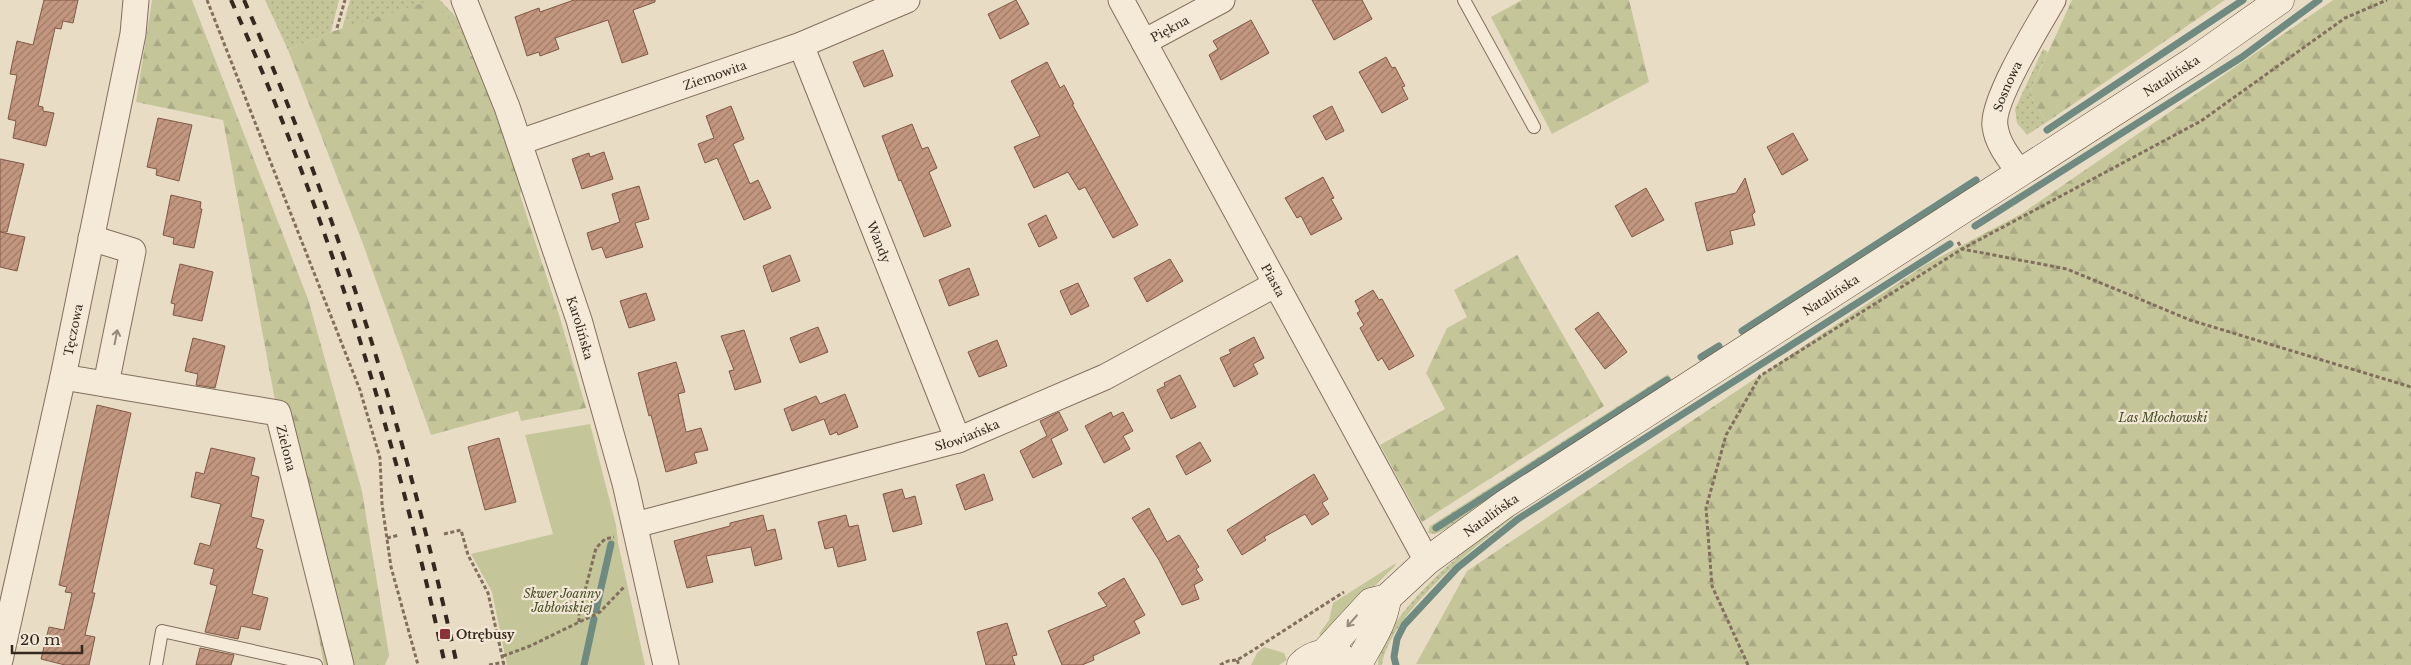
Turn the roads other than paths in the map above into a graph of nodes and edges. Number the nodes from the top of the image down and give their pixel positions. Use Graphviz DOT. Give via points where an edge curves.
graph roads {
  1 [pos="136,0"];
  2 [pos="464,0"];
  3 [pos="907,0"];
  4 [pos="1120,0"];
  5 [pos="1222,0"];
  6 [pos="1464,0"];
  7 [pos="2053,0"];
  8 [pos="2280,0"];
  9 [pos="1144,42"];
  10 [pos="801,45"];
  11 [pos="1534,127"];
  12 [pos="520,142"];
  13 [pos="2020,173"];
  14 [pos="91,238"];
  15 [pos="1276,284"];
  16 [pos="63,377"];
  17 [pos="106,384"];
  18 [pos="958,440"];
  19 [pos="636,529"];
  20 [pos="1427,561"];
  21 [pos="1387,598"];
  22 [pos="1312,659"];
  23 [pos="0,660"];
  24 [pos="156,665"];
  25 [pos="316,665"];
  26 [pos="341,665"];
  27 [pos="666,665"];
  28 [pos="1352,665"];
  29 [pos="1358,665"];
  1 -- 14 [label="street, Tęczowa" via="133,34"];
  2 -- 12 [label="street, Karolińska"];
  3 -- 10 [label="street, Ziemowita"];
  4 -- 9 [label="street, Piasta"];
  5 -- 9 [label="street, Piękna"];
  6 -- 11 [label="lane"];
  7 -- 13 [label="street, Sosnowa" via="1996,108 1994,123 2000,143"];
  8 -- 13 [label="main road, Natalińska" via="2195,60"];
  9 -- 15 [label="street, Piasta"];
  10 -- 12 [label="street, Ziemowita"];
  10 -- 18 [label="street, Wandy"];
  12 -- 19 [label="street, Karolińska" via="579,320"];
  13 -- 20 [label="main road, Natalińska" via="1505,504"];
  14 -- 16 [label="street, Tęczowa"];
  17 -- 14 [label="street, one-way" via="133,251"];
  15 -- 18 [label="street, Słowiańska" via="1105,377"];
  15 -- 20 [label="street, Piasta"];
  16 -- 17 [label="street, Zielona"];
  16 -- 23 [label="street, Tęczowa"];
  17 -- 26 [label="street, Zielona" via="278,413"];
  18 -- 19 [label="street, Słowiańska"];
  19 -- 27 [label="street, Karolińska"];
  20 -- 21 [label="main road, Natalińska"];
  21 -- 22 [label="main road, Natalińska, one-way" via="1371,602"];
  21 -- 29 [label="main road" via="1376,635"];
  22 -- 28 [label="main road" via="1342,657"];
  24 -- 25 [label="lane" via="162,631"];
}
